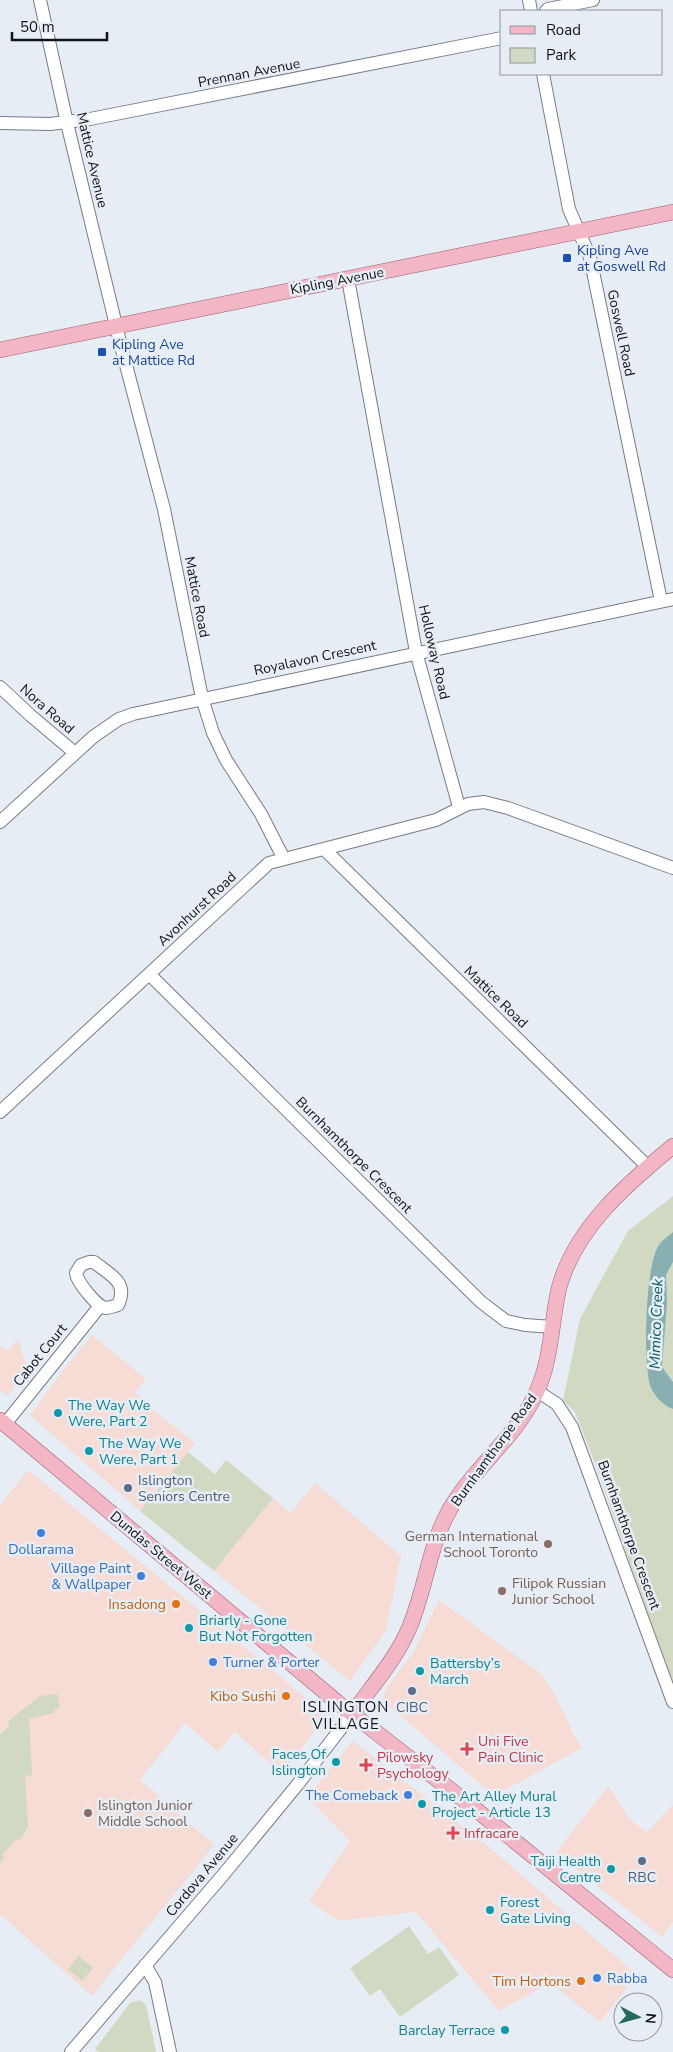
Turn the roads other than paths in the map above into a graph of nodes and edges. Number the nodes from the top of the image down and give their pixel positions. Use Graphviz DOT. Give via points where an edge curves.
graph roads {
  1 [pos="40,0"];
  2 [pos="593,0"];
  3 [pos="550,10"];
  4 [pos="500,38"];
  5 [pos="543,75"];
  6 [pos="0,123"];
  7 [pos="67,123"];
  8 [pos="673,212"];
  9 [pos="578,232"];
  10 [pos="348,279"];
  11 [pos="116,326"];
  12 [pos="0,350"];
  13 [pos="667,600"];
  14 [pos="416,652"];
  15 [pos="0,687"];
  16 [pos="202,698"];
  17 [pos="76,753"];
  18 [pos="459,808"];
  19 [pos="0,822"];
  20 [pos="324,848"];
  21 [pos="284,859"];
  22 [pos="673,868"];
  23 [pos="149,974"];
  24 [pos="0,1112"];
  25 [pos="673,1146"];
  26 [pos="648,1167"];
  27 [pos="100,1306"];
  28 [pos="553,1327"];
  29 [pos="537,1391"];
  30 [pos="2,1422"];
  31 [pos="673,1702"];
  32 [pos="352,1714"];
  33 [pos="671,1964"];
  34 [pos="145,1965"];
  35 [pos="71,2052"];
  36 [pos="170,2052"];
  1 -- 7 [label="street, Mattice Avenue"];
  2 -- 3 [label="street"];
  4 -- 7 [label="street, Prennan Avenue"];
  5 -- 9 [label="street, Goswell Road" via="568,209"];
  6 -- 7 [label="street, Prennan Avenue"];
  7 -- 11 [label="street, Mattice Avenue"];
  8 -- 9 [label="main road, Kipling Avenue"];
  9 -- 10 [label="main road, Kipling Avenue"];
  9 -- 13 [label="street, Goswell Road" via="588,252"];
  10 -- 11 [label="main road, Kipling Avenue"];
  10 -- 14 [label="street, Holloway Road"];
  11 -- 12 [label="main road, Kipling Avenue"];
  11 -- 16 [label="street, Mattice Road" via="164,509"];
  13 -- 14 [label="street, Royalavon Crescent"];
  14 -- 16 [label="street, Royalavon Crescent"];
  14 -- 18 [label="street, Holloway Road"];
  15 -- 17 [label="street, Nora Road"];
  16 -- 17 [label="street, Royalavon Crescent" via="119,719"];
  16 -- 21 [label="street, Mattice Road" via="226,760 261,814"];
  17 -- 19 [label="street, Royalavon Crescent"];
  18 -- 20 [label="street, Avonhurst Road" via="436,820"];
  18 -- 22 [label="street" via="484,802 492,804"];
  20 -- 21 [label="street, Avonhurst Road"];
  20 -- 26 [label="street, Mattice Road"];
  21 -- 23 [label="street, Avonhurst Road" via="269,863"];
  23 -- 24 [label="street, Avonhurst Road"];
  23 -- 28 [label="street, Burnhamthorpe Crescent" via="481,1302 506,1321"];
  25 -- 26 [label="main road, Burnhamthorpe Road"];
  26 -- 28 [label="main road, Burnhamthorpe Road" via="604,1209 572,1254 559,1289"];
  27 -- 30 [label="street, Cabot Court"];
  28 -- 29 [label="main road, Burnhamthorpe Road" via="546,1366"];
  29 -- 31 [label="street, Burnhamthorpe Crescent" via="557,1404 572,1428"];
  29 -- 32 [label="main road, Burnhamthorpe Road" via="519,1420 450,1508 435,1538 404,1640"];
  30 -- 32 [label="main road, Dundas Street West"];
  32 -- 33 [label="main road, Dundas Street West"];
  32 -- 34 [label="street, Cordova Avenue" via="265,1824"];
  34 -- 35 [label="street, Cordova Avenue"];
  34 -- 36 [label="street" via="155,1982"];
}
